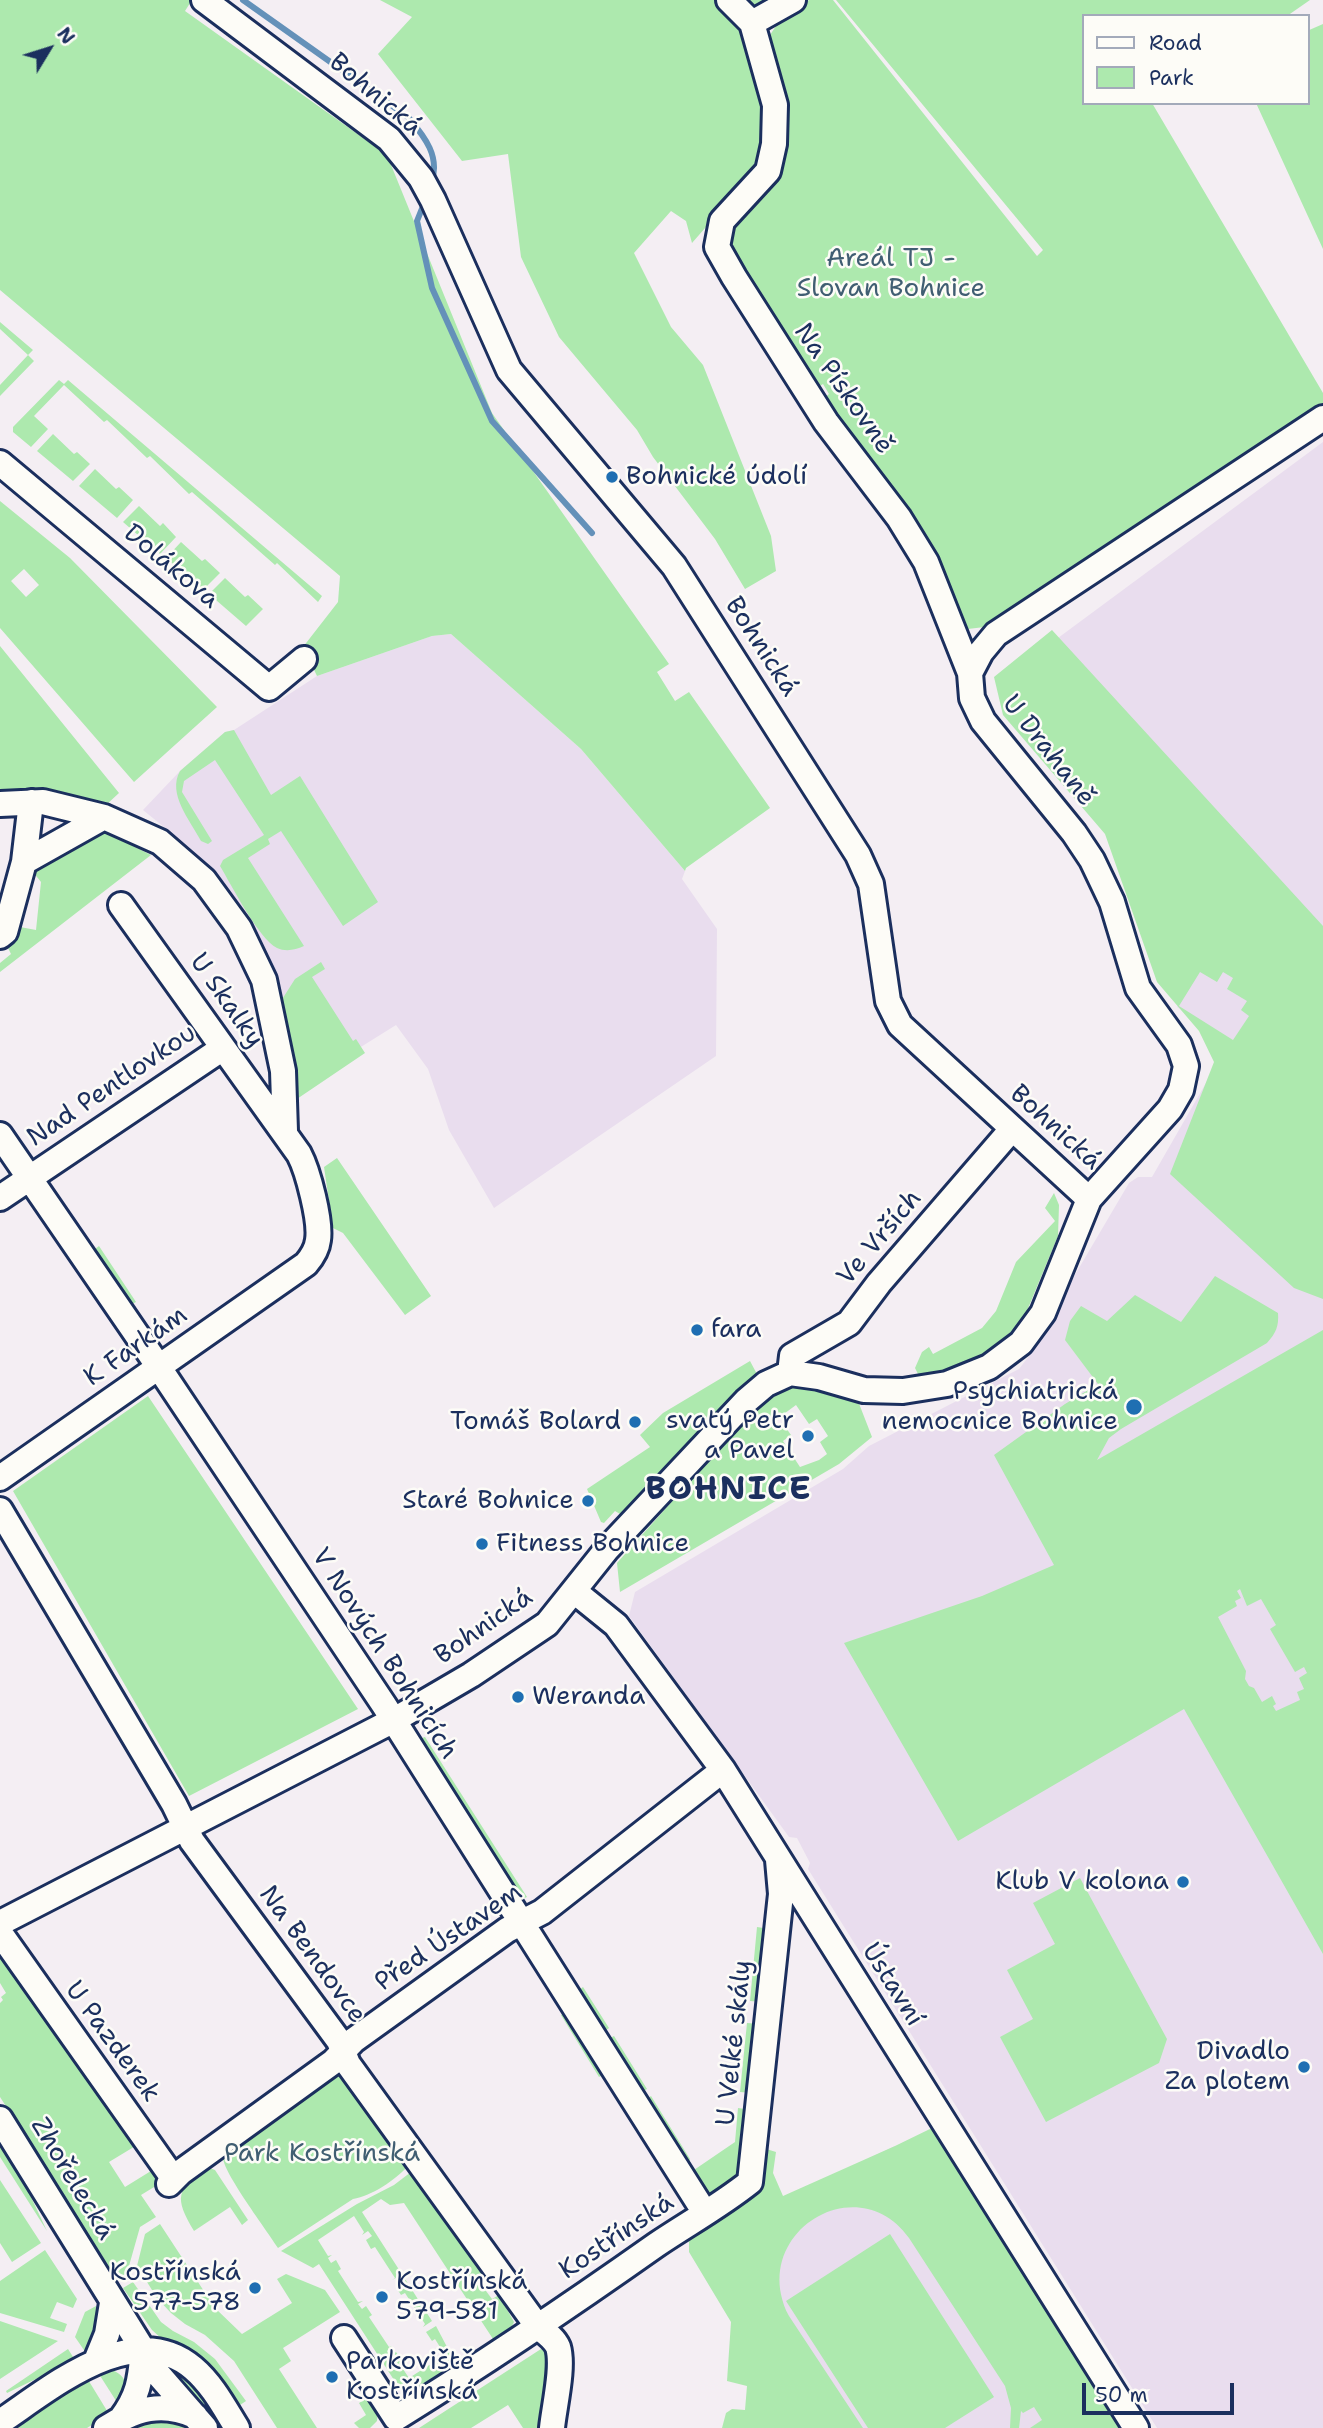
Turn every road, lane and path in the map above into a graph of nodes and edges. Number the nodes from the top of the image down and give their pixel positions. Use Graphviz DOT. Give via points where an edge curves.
graph roads {
  1 [pos="204,0"];
  2 [pos="729,0"];
  3 [pos="793,0"];
  4 [pos="752,23"];
  5 [pos="1323,418"];
  6 [pos="0,463"];
  7 [pos="304,659"];
  8 [pos="970,673"];
  9 [pos="30,802"];
  10 [pos="0,804"];
  11 [pos="104,817"];
  12 [pos="24,862"];
  13 [pos="121,905"];
  14 [pos="0,936"];
  15 [pos="223,1048"];
  16 [pos="1012,1129"];
  17 [pos="285,1131"];
  18 [pos="0,1135"];
  19 [pos="29,1178"];
  20 [pos="0,1198"];
  21 [pos="1089,1199"];
  22 [pos="306,1264"];
  23 [pos="159,1368"];
  24 [pos="790,1373"];
  25 [pos="0,1478"];
  26 [pos="0,1510"];
  27 [pos="574,1591"];
  28 [pos="394,1720"];
  29 [pos="723,1770"];
  30 [pos="185,1827"];
  31 [pos="778,1856"];
  32 [pos="0,1923"];
  33 [pos="522,1923"];
  34 [pos="0,1933"];
  35 [pos="343,2050"];
  36 [pos="0,2119"];
  37 [pos="171,2181"];
  38 [pos="705,2213"];
  39 [pos="112,2302"];
  40 [pos="538,2327"];
  41 [pos="344,2338"];
  42 [pos="143,2351"];
  43 [pos="96,2361"];
  44 [pos="0,2422"];
  45 [pos="200,2422"];
  46 [pos="113,2423"];
  47 [pos="237,2428"];
  48 [pos="552,2428"];
  49 [pos="1136,2428"];
  1 -- 16 [label="street, Bohnická" via="389,139 421,178 509,370 674,566 858,855 870,884 888,1001 900,1025"];
  2 -- 4 [label="street"];
  3 -- 4 [label="street"];
  4 -- 8 [label="street, Na Pískovně" via="775,104 774,144 768,171 722,220 717,247 826,422 899,518 926,562"];
  5 -- 8 [label="street" via="996,634"];
  6 -- 7 [label="street, Dolákova" via="269,688"];
  8 -- 21 [label="street, U Drahaně" via="972,698 983,721 1092,860 1112,902 1138,988 1179,1045 1186,1066 1181,1090 1170,1110"];
  9 -- 10 [label="street, U Skalky"];
  9 -- 11 [label="street, U Skalky"];
  9 -- 12 [label="street"];
  11 -- 12 [label="street"];
  11 -- 17 [label="street, U Skalky" via="160,842 204,880 239,928 264,980 283,1071"];
  12 -- 14 [label="street" via="5,932"];
  13 -- 15 [label="street, U Skalky"];
  15 -- 17 [label="street, U Skalky"];
  15 -- 19 [label="street, Nad Pentlovkou"];
  16 -- 21 [label="street, Bohnická"];
  16 -- 24 [label="street, Ve Vrších" via="849,1323 792,1356"];
  17 -- 22 [label="street, U Skalky" via="308,1172 313,1199 319,1238"];
  18 -- 19 [label="street, V Nových Bohnicích"];
  19 -- 20 [label="street, Nad Pentlovkou"];
  19 -- 23 [label="street, V Nových Bohnicích"];
  21 -- 24 [label="street, Bohnická" via="1043,1313 1021,1343 989,1367 947,1384 903,1391 864,1390"];
  22 -- 23 [label="street, K Farkám"];
  23 -- 25 [label="street, K Farkám"];
  23 -- 28 [label="street, V Nových Bohnicích"];
  24 -- 27 [label="street, Bohnická" via="766,1384 746,1401 607,1549"];
  26 -- 30 [label="street, Na Bendovce"];
  27 -- 28 [label="street, Bohnická" via="547,1624"];
  27 -- 29 [label="street, Ústavní" via="616,1625"];
  28 -- 30 [label="street, Bohnická"];
  28 -- 33 [label="street, V Nových Bohnicích"];
  29 -- 31 [label="street, Ústavní"];
  29 -- 33 [label="street, Před Ústavem"];
  30 -- 32 [label="street, Bohnická"];
  30 -- 35 [label="street, Na Bendovce"];
  31 -- 38 [label="street, U Velké skály" via="781,1894 750,2182"];
  31 -- 49 [label="street, Ústavní"];
  33 -- 35 [label="street, Před Ústavem"];
  33 -- 38 [label="street, V Nových Bohnicích"];
  34 -- 37 [label="street, U Pazderek"];
  35 -- 37 [label="street, Před Ústavem"];
  35 -- 40 [label="street, Na Bendovce" via="348,2064"];
  36 -- 39 [label="street, Zhořelecká"];
  38 -- 40 [label="street, Kostřínská"];
  39 -- 42 [label="street, Zhořelecká"];
  39 -- 43 [label="street" via="107,2334"];
  40 -- 41 [label="street, Kostřínská" via="397,2418"];
  40 -- 48 [label="street, Na Bendovce" via="558,2347 560,2360"];
  42 -- 43 [label="street"];
  42 -- 45 [label="street, Zhořelecká"];
  42 -- 46 [label="street" via="138,2391"];
  42 -- 47 [label="street" via="191,2366"];
  43 -- 44 [label="street"];
  45 -- 46 [label="street" via="168,2407 152,2408"];
}
